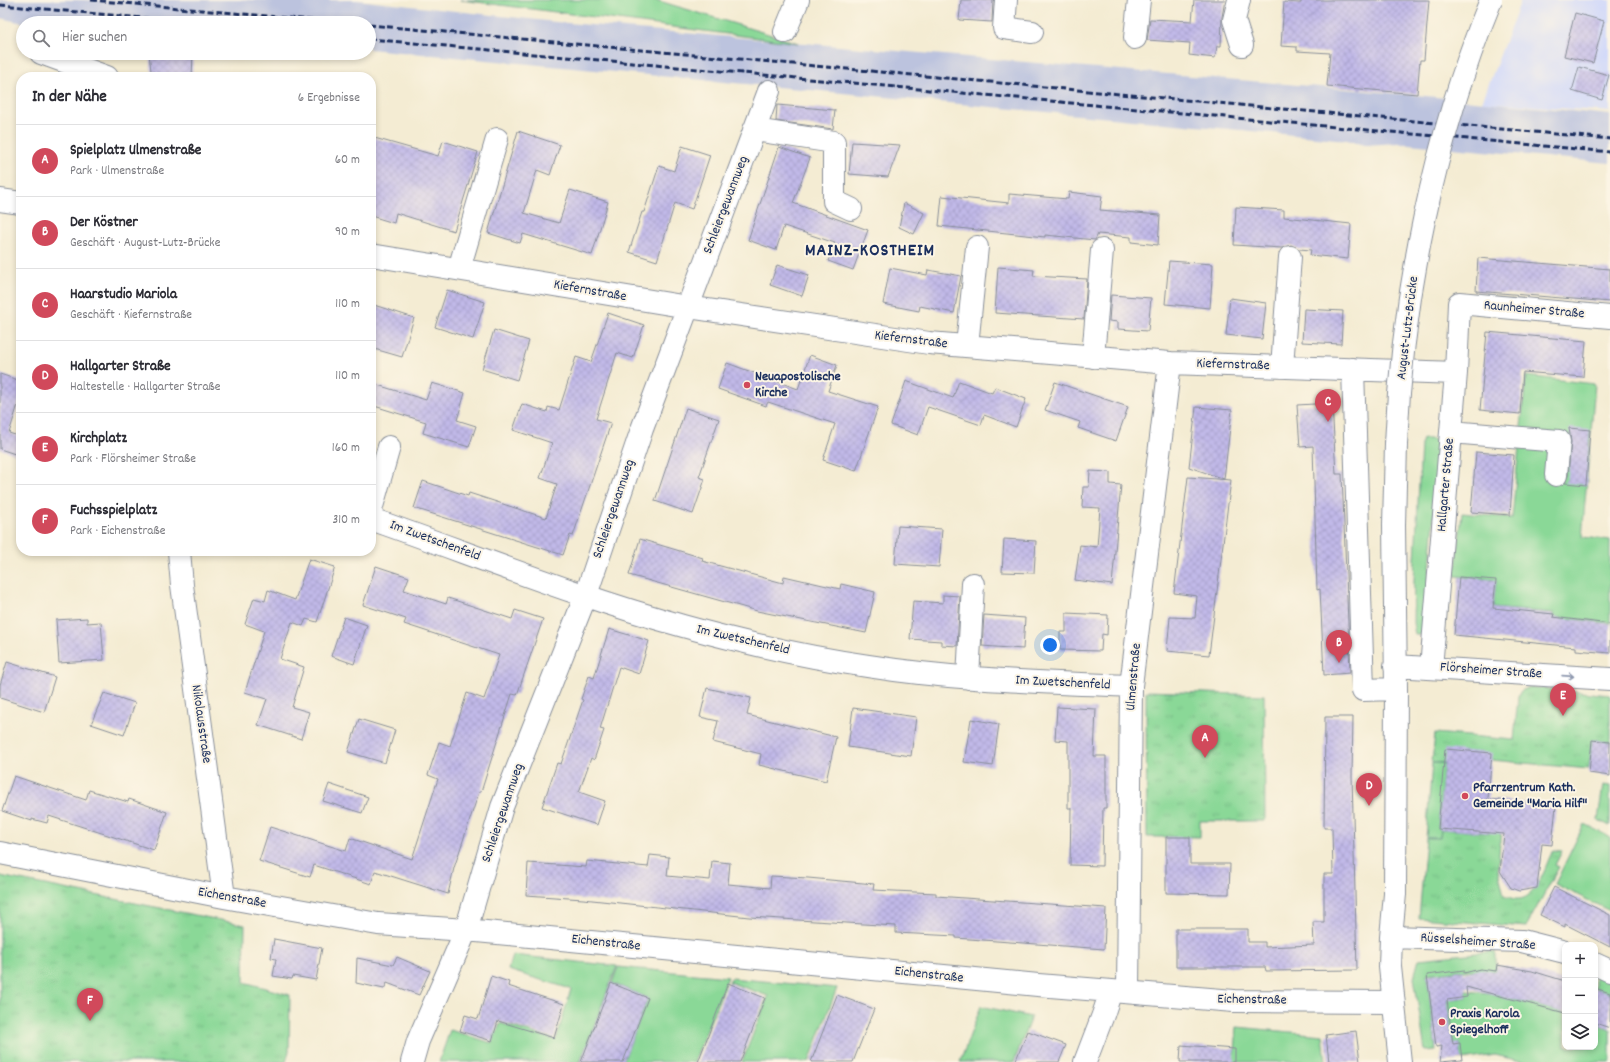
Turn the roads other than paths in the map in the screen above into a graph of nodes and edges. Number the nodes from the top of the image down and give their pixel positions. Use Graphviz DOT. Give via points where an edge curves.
graph roads {
  1 [pos="798,0"];
  2 [pos="1006,0"];
  3 [pos="1139,0"];
  4 [pos="1239,0"];
  5 [pos="1490,0"];
  6 [pos="786,32"];
  7 [pos="1032,32"];
  8 [pos="1135,38"];
  9 [pos="1242,45"];
  10 [pos="60,60"];
  11 [pos="93,72"];
  12 [pos="769,91"];
  13 [pos="754,130"];
  14 [pos="497,139"];
  15 [pos="0,200"];
  16 [pos="16,202"];
  17 [pos="851,209"];
  18 [pos="976,247"];
  19 [pos="1102,250"];
  20 [pos="376,256"];
  21 [pos="1290,257"];
  22 [pos="459,269"];
  23 [pos="1458,303"];
  24 [pos="688,307"];
  25 [pos="1610,317"];
  26 [pos="967,346"];
  27 [pos="1093,356"];
  28 [pos="1170,363"];
  29 [pos="1282,367"];
  30 [pos="1352,369"];
  31 [pos="1456,373"];
  32 [pos="1450,432"];
  33 [pos="389,447"];
  34 [pos="1556,475"];
  35 [pos="376,492"];
  36 [pos="376,521"];
  37 [pos="179,556"];
  38 [pos="973,584"];
  39 [pos="586,595"];
  40 [pos="1395,666"];
  41 [pos="1431,668"];
  42 [pos="968,678"];
  43 [pos="1610,679"];
  44 [pos="1131,686"];
  45 [pos="1396,689"];
  46 [pos="0,853"];
  47 [pos="224,897"];
  48 [pos="466,930"];
  49 [pos="1391,937"];
  50 [pos="1562,951"];
  51 [pos="1598,965"];
  52 [pos="1610,970"];
  53 [pos="1119,992"];
  54 [pos="1393,1002"];
  55 [pos="412,1062"];
  56 [pos="1085,1062"];
  57 [pos="1400,1062"];
  1 -- 6 [label="street"];
  2 -- 7 [label="street" via="1004,28"];
  3 -- 8 [label="street"];
  4 -- 9 [label="street" via="1234,20"];
  5 -- 40 [label="street, August-Lutz-Brücke, bridge" via="1456,99 1437,168 1421,238 1406,332 1396,444"];
  10 -- 11 [label="street"];
  12 -- 13 [label="street, Schleiergewannweg"];
  13 -- 17 [label="street" via="834,142 834,201"];
  13 -- 24 [label="street, Schleiergewannweg"];
  14 -- 22 [label="street"];
  15 -- 16 [label="street"];
  18 -- 26 [label="street"];
  19 -- 27 [label="street"];
  20 -- 22 [label="street, Kiefernstraße"];
  21 -- 29 [label="street"];
  22 -- 24 [label="street, Kiefernstraße"];
  23 -- 25 [label="street, Raunheimer Straße"];
  23 -- 31 [label="street, Hallgarter Straße"];
  24 -- 26 [label="street, Kiefernstraße" via="929,343"];
  24 -- 39 [label="street, Schleiergewannweg" via="642,429"];
  26 -- 27 [label="street, Kiefernstraße"];
  27 -- 28 [label="street, Kiefernstraße"];
  28 -- 29 [label="street, Kiefernstraße"];
  28 -- 44 [label="street, Ulmenstraße"];
  29 -- 30 [label="street, Kiefernstraße"];
  30 -- 31 [label="street, Kiefernstraße"];
  30 -- 45 [label="street" via="1363,690"];
  31 -- 32 [label="street, Hallgarter Straße"];
  32 -- 34 [label="street" via="1559,440"];
  32 -- 41 [label="street, Hallgarter Straße"];
  33 -- 35 [label="street"];
  36 -- 39 [label="street, Im Zwetschenfeld"];
  37 -- 47 [label="street, Nikolausstraße"];
  38 -- 42 [label="street"];
  39 -- 42 [label="street, Im Zwetschenfeld" via="683,626 771,648 869,667"];
  39 -- 48 [label="street, Schleiergewannweg" via="502,807"];
  40 -- 41 [label="street, Flörsheimer Straße"];
  40 -- 45 [label="street"];
  41 -- 43 [label="street, Flörsheimer Straße, one-way"];
  42 -- 44 [label="street, Im Zwetschenfeld"];
  44 -- 53 [label="street, Ulmenstraße"];
  45 -- 49 [label="street" via="1395,894"];
  46 -- 47 [label="street, Eichenstraße"];
  47 -- 48 [label="street, Eichenstraße" via="378,924"];
  48 -- 53 [label="street, Eichenstraße"];
  48 -- 55 [label="street" via="418,1041"];
  49 -- 50 [label="street, Rüsselsheimer Straße" via="1522,941"];
  49 -- 54 [label="street"];
  51 -- 52 [label="street"];
  53 -- 54 [label="street, Eichenstraße" via="1234,1001"];
  53 -- 56 [label="street, Ulmenstraße" via="1104,1015"];
  54 -- 57 [label="street"];
}
